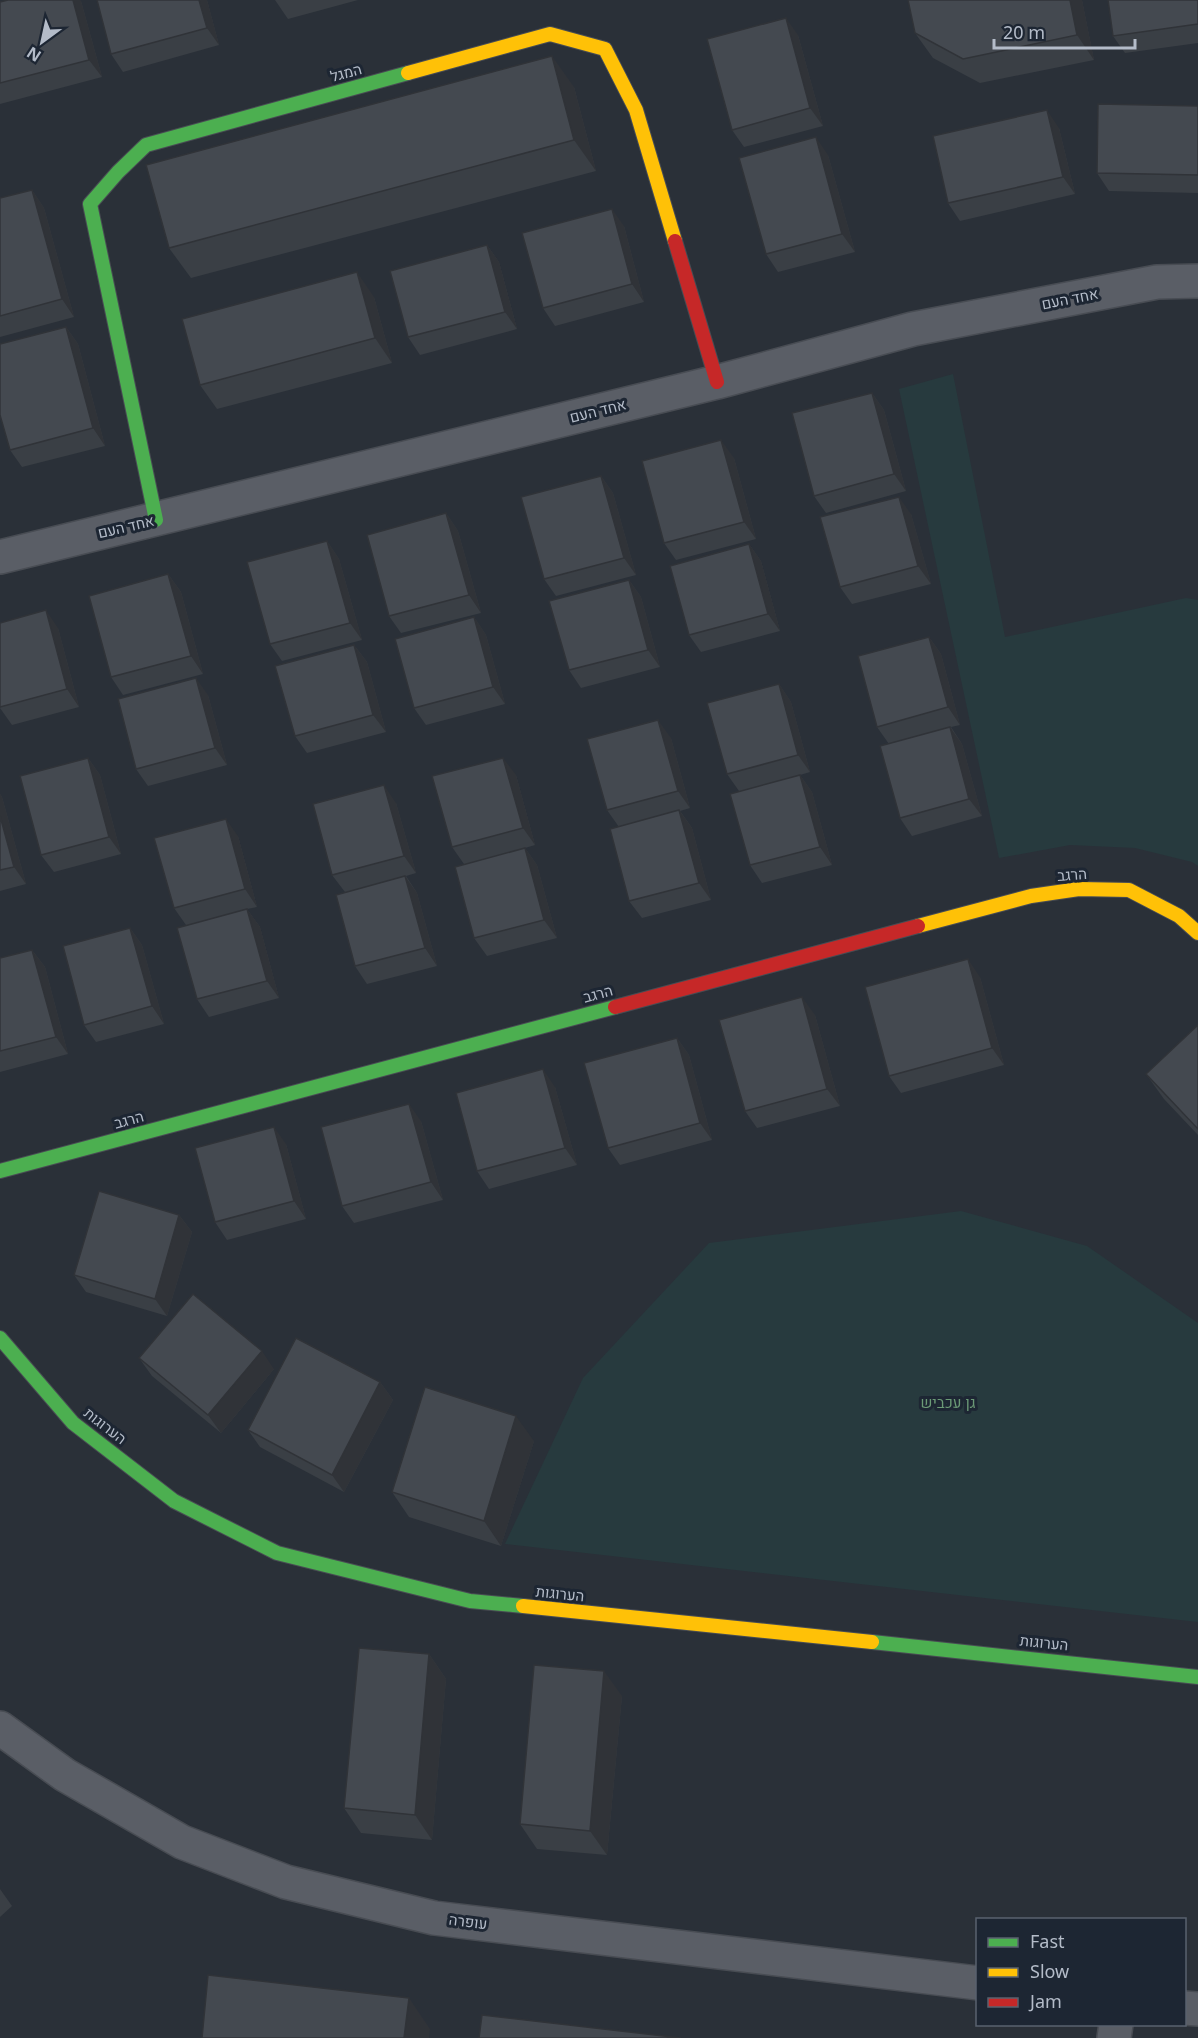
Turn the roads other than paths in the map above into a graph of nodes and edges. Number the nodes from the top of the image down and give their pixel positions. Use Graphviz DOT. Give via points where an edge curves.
graph roads {
  1 [pos="1198,281"];
  2 [pos="717,382"];
  3 [pos="156,520"];
  4 [pos="0,557"];
  5 [pos="1198,933"];
  6 [pos="0,1171"];
  7 [pos="0,1338"];
  8 [pos="1198,1677"];
  9 [pos="0,1728"];
  10 [pos="976,1983"];
  1 -- 2 [label="street, אחד העם" via="1157,282 913,329"];
  2 -- 3 [label="street, אחד העם"];
  2 -- 3 [label="street, המגל" via="636,110 605,49 550,34 146,145 90,204"];
  3 -- 4 [label="street, אחד העם"];
  5 -- 6 [label="street, הרגב" via="1179,916 1129,891 1079,889 1030,896"];
  7 -- 8 [label="street, הערוגות" via="73,1423 174,1501 277,1553 470,1601"];
  9 -- 10 [label="street, עופרה" via="65,1775 182,1842 286,1882 434,1918"];
}
